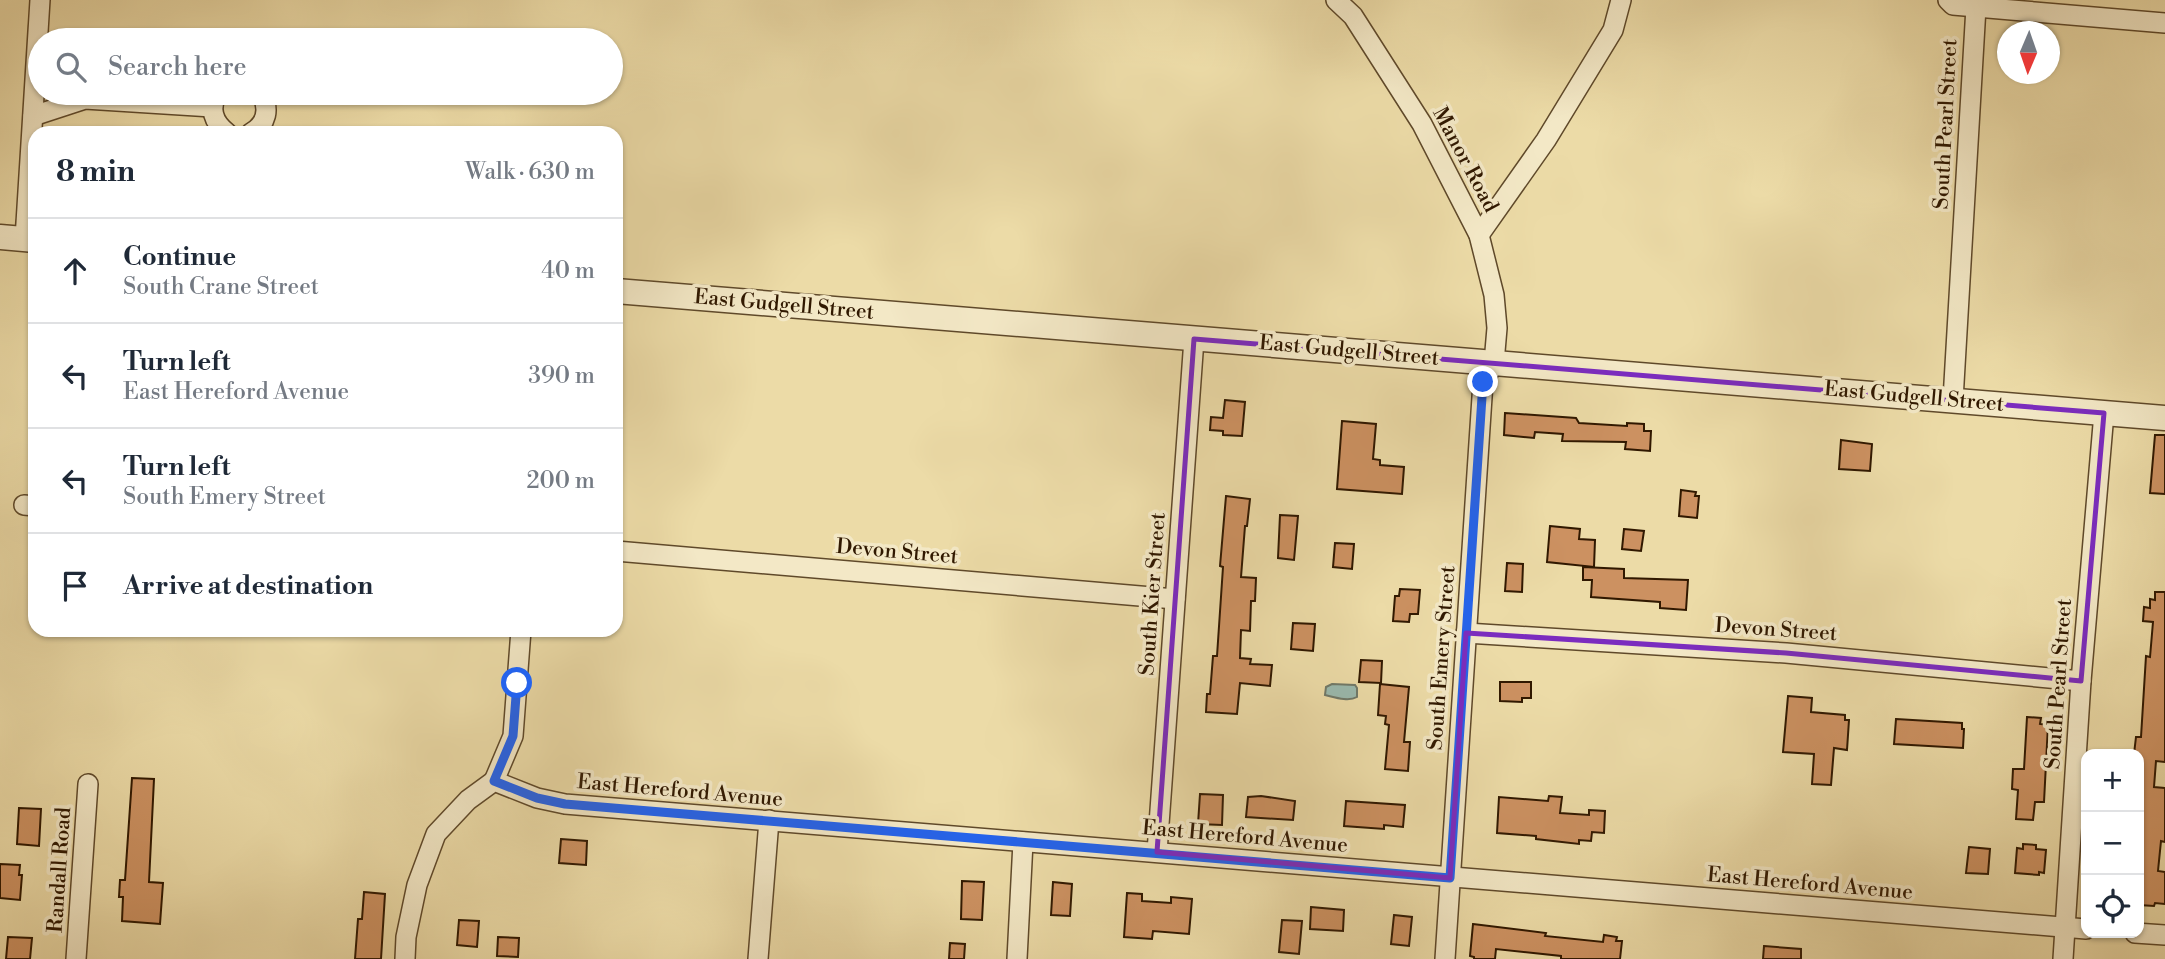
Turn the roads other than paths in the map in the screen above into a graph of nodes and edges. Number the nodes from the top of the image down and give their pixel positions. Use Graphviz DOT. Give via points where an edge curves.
graph roads {
  1 [pos="40,0"];
  2 [pos="1336,0"];
  3 [pos="1621,0"];
  4 [pos="1948,0"];
  5 [pos="1976,7"];
  6 [pos="2165,23"];
  7 [pos="38,28"];
  8 [pos="34,105"];
  9 [pos="67,105"];
  10 [pos="215,105"];
  11 [pos="265,105"];
  12 [pos="33,116"];
  13 [pos="33,126"];
  14 [pos="219,126"];
  15 [pos="258,126"];
  16 [pos="1479,235"];
  17 [pos="0,237"];
  18 [pos="28,239"];
  19 [pos="623,292"];
  20 [pos="1194,339"];
  21 [pos="1494,363"];
  22 [pos="1953,400"];
  23 [pos="2104,413"];
  24 [pos="2165,418"];
  25 [pos="623,552"];
  26 [pos="1175,599"];
  27 [pos="1466,633"];
  28 [pos="520,637"];
  29 [pos="2081,681"];
  30 [pos="494,781"];
  31 [pos="88,784"];
  32 [pos="769,820"];
  33 [pos="1023,842"];
  34 [pos="1157,852"];
  35 [pos="1450,878"];
  36 [pos="2066,928"];
  37 [pos="2081,929"];
  38 [pos="2144,934"];
  39 [pos="2165,935"];
  40 [pos="76,959"];
  41 [pos="405,959"];
  42 [pos="758,959"];
  43 [pos="1017,959"];
  44 [pos="1444,959"];
  45 [pos="2063,959"];
  1 -- 7 [label="street"];
  2 -- 16 [label="street, Manor Road" via="1353,16 1422,124"];
  3 -- 16 [label="street" via="1613,30 1546,140"];
  4 -- 5 [label="street" via="1953,5"];
  5 -- 6 [label="street"];
  5 -- 22 [label="street, South Pearl Street"];
  8 -- 12 [label="street"];
  9 -- 12 [label="street"];
  10 -- 14 [label="street"];
  11 -- 15 [label="street" via="264,121"];
  12 -- 13 [label="street"];
  16 -- 21 [label="street, Manor Road" via="1494,295"];
  17 -- 18 [label="street"];
  19 -- 20 [label="street, East Gudgell Street"];
  20 -- 21 [label="street, East Gudgell Street"];
  20 -- 26 [label="street, South Kier Street"];
  21 -- 22 [label="street, East Gudgell Street"];
  21 -- 27 [label="street, South Emery Street" via="1483,382"];
  22 -- 23 [label="street, East Gudgell Street"];
  23 -- 24 [label="street, East Gudgell Street"];
  23 -- 29 [label="street, South Pearl Street"];
  25 -- 26 [label="street, Devon Street"];
  26 -- 34 [label="street, South Kier Street"];
  27 -- 29 [label="street, Devon Street" via="1786,653"];
  27 -- 35 [label="street, South Emery Street"];
  28 -- 30 [label="street" via="513,736"];
  29 -- 36 [label="street, South Pearl Street"];
  30 -- 32 [label="street, East Hereford Avenue" via="565,804"];
  30 -- 41 [label="street" via="468,800 436,834 417,885"];
  31 -- 40 [label="street, Randall Road"];
  32 -- 33 [label="street, East Hereford Avenue"];
  32 -- 42 [label="street"];
  33 -- 34 [label="street, East Hereford Avenue"];
  33 -- 43 [label="street"];
  34 -- 35 [label="street, East Hereford Avenue"];
  35 -- 36 [label="street, East Hereford Avenue"];
  35 -- 44 [label="street, South Emery Street"];
  36 -- 37 [label="street, East Hereford Avenue"];
  36 -- 45 [label="street, South Pearl Street"];
  38 -- 39 [label="street"];
}
